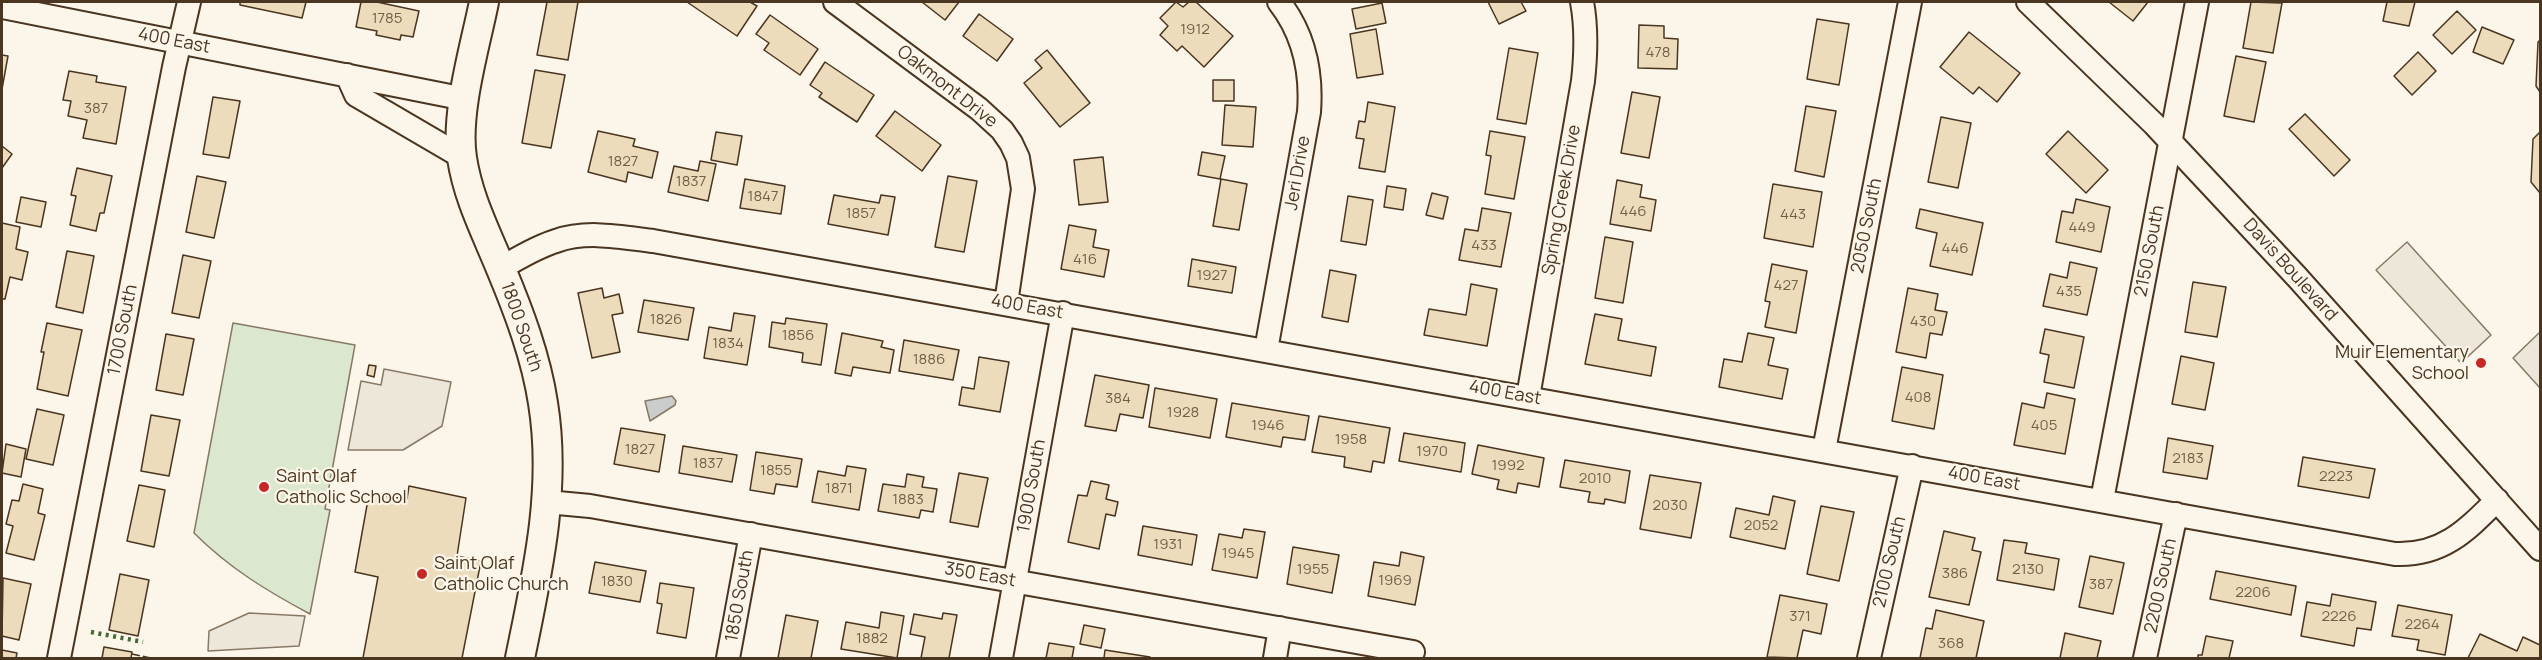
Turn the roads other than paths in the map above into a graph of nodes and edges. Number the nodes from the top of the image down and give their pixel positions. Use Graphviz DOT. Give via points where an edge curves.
graph roads {
  1 [pos="189,2"];
  2 [pos="484,2"];
  3 [pos="835,2"];
  4 [pos="1279,2"];
  5 [pos="1582,2"];
  6 [pos="1910,2"];
  7 [pos="2028,2"];
  8 [pos="2198,2"];
  9 [pos="2,7"];
  10 [pos="180,42"];
  11 [pos="347,75"];
  12 [pos="465,99"];
  13 [pos="2171,142"];
  14 [pos="462,157"];
  15 [pos="501,268"];
  16 [pos="1006,303"];
  17 [pos="1063,313"];
  18 [pos="1266,350"];
  19 [pos="1528,397"];
  20 [pos="1824,450"];
  21 [pos="1912,466"];
  22 [pos="2102,500"];
  23 [pos="2497,500"];
  24 [pos="547,502"];
  25 [pos="2176,514"];
  26 [pos="751,534"];
  27 [pos="2541,549"];
  28 [pos="1015,581"];
  29 [pos="1280,628"];
  30 [pos="1413,652"];
  31 [pos="59,658"];
  32 [pos="520,658"];
  33 [pos="728,658"];
  34 [pos="1001,658"];
  35 [pos="1275,658"];
  36 [pos="1869,658"];
  37 [pos="2145,658"];
  1 -- 10 [label="street, 1700 South"];
  2 -- 12 [label="main road, 1800 South"];
  3 -- 16 [label="street, Oakmont Drive" via="992,119 1011,143 1023,189"];
  4 -- 18 [label="street, Jeri Drive" via="1305,50 1311,92"];
  5 -- 19 [label="street, Spring Creek Drive" via="1586,45 1583,81"];
  6 -- 20 [label="street, 2050 South"];
  7 -- 13 [label="street, Davis Boulevard"];
  8 -- 13 [label="street, 2150 South"];
  9 -- 10 [label="street, 400 East"];
  10 -- 11 [label="street, 400 East"];
  10 -- 31 [label="street, 1700 South"];
  11 -- 12 [label="street, 400 East"];
  11 -- 14 [label="street" via="356,95"];
  12 -- 14 [label="main road, 1800 South"];
  13 -- 22 [label="street, 2150 South"];
  13 -- 23 [label="street, Davis Boulevard"];
  14 -- 15 [label="main road, 1800 South" via="474,204"];
  15 -- 16 [label="street, 400 East" via="556,241 604,236 653,241"];
  15 -- 24 [label="main road, 1800 South" via="537,371 547,438"];
  16 -- 17 [label="street, 400 East"];
  17 -- 18 [label="street, 400 East"];
  17 -- 28 [label="street, 1900 South"];
  18 -- 19 [label="street, 400 East"];
  19 -- 20 [label="street, 400 East"];
  20 -- 21 [label="street, 400 East"];
  21 -- 22 [label="street, 400 East"];
  21 -- 36 [label="street, 2100 South"];
  22 -- 25 [label="street, 400 East"];
  23 -- 25 [label="street, 400 East" via="2447,543 2414,555"];
  23 -- 27 [label="street, Davis Boulevard"];
  24 -- 26 [label="street, 350 East"];
  24 -- 32 [label="main road, 1800 South"];
  25 -- 37 [label="street, 2200 South"];
  26 -- 28 [label="street, 350 East"];
  26 -- 33 [label="street, 1850 South"];
  28 -- 29 [label="street, 350 East"];
  28 -- 34 [label="street, 1900 South"];
  29 -- 30 [label="street, 350 East"];
  29 -- 35 [label="street"];
}
